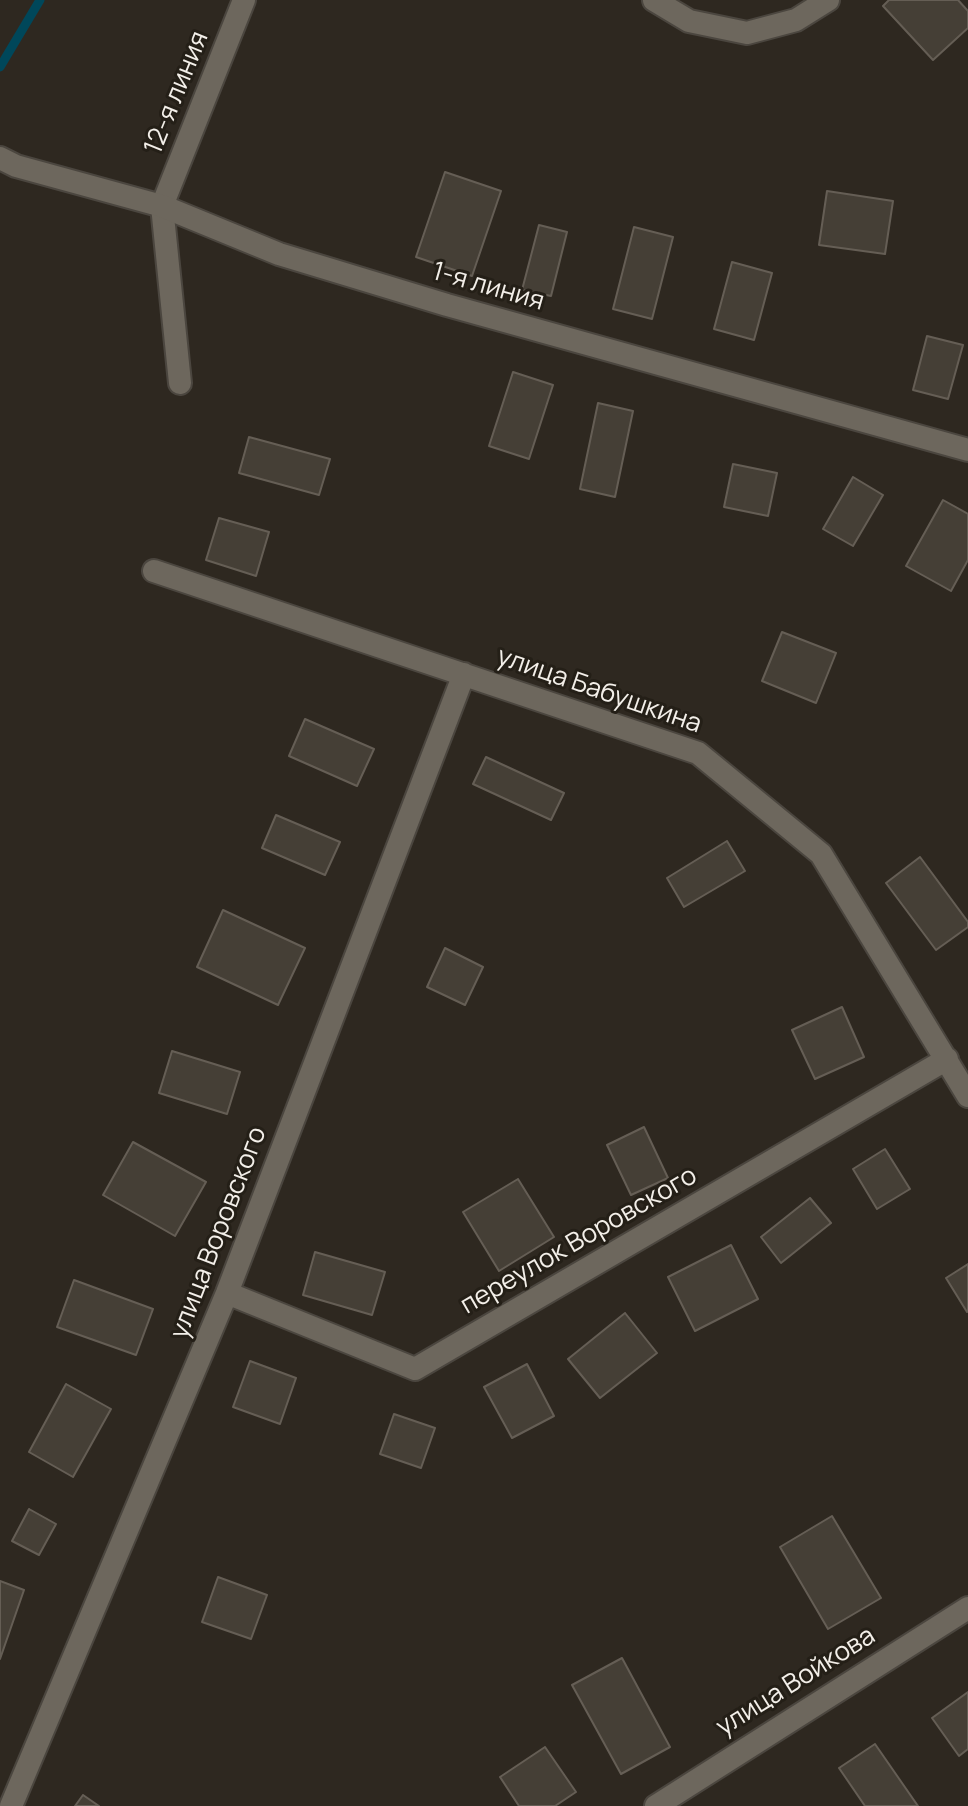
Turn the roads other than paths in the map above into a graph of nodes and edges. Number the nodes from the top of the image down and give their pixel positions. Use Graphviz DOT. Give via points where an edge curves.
graph roads {
  1 [pos="244,0"];
  2 [pos="654,0"];
  3 [pos="828,0"];
  4 [pos="0,158"];
  5 [pos="162,206"];
  6 [pos="180,383"];
  7 [pos="968,450"];
  8 [pos="154,571"];
  9 [pos="464,674"];
  10 [pos="947,1059"];
  11 [pos="968,1096"];
  12 [pos="227,1293"];
  13 [pos="968,1608"];
  14 [pos="11,1806"];
  15 [pos="656,1806"];
  1 -- 5 [label="street, 12-я линия"];
  2 -- 3 [label="street" via="689,21 747,33 796,20"];
  4 -- 5 [label="street, 1-я линия"];
  5 -- 6 [label="street"];
  5 -- 7 [label="street, 1-я линия" via="279,254 433,301"];
  8 -- 9 [label="street, улица Бабушкина"];
  9 -- 10 [label="street, улица Бабушкина" via="698,753 821,854"];
  9 -- 12 [label="street, улица Воровского"];
  10 -- 11 [label="street, улица Бабушкина"];
  10 -- 12 [label="street, переулок Воровского" via="415,1369"];
  12 -- 14 [label="street, улица Воровского"];
  13 -- 15 [label="street, улица Войкова"];
}
